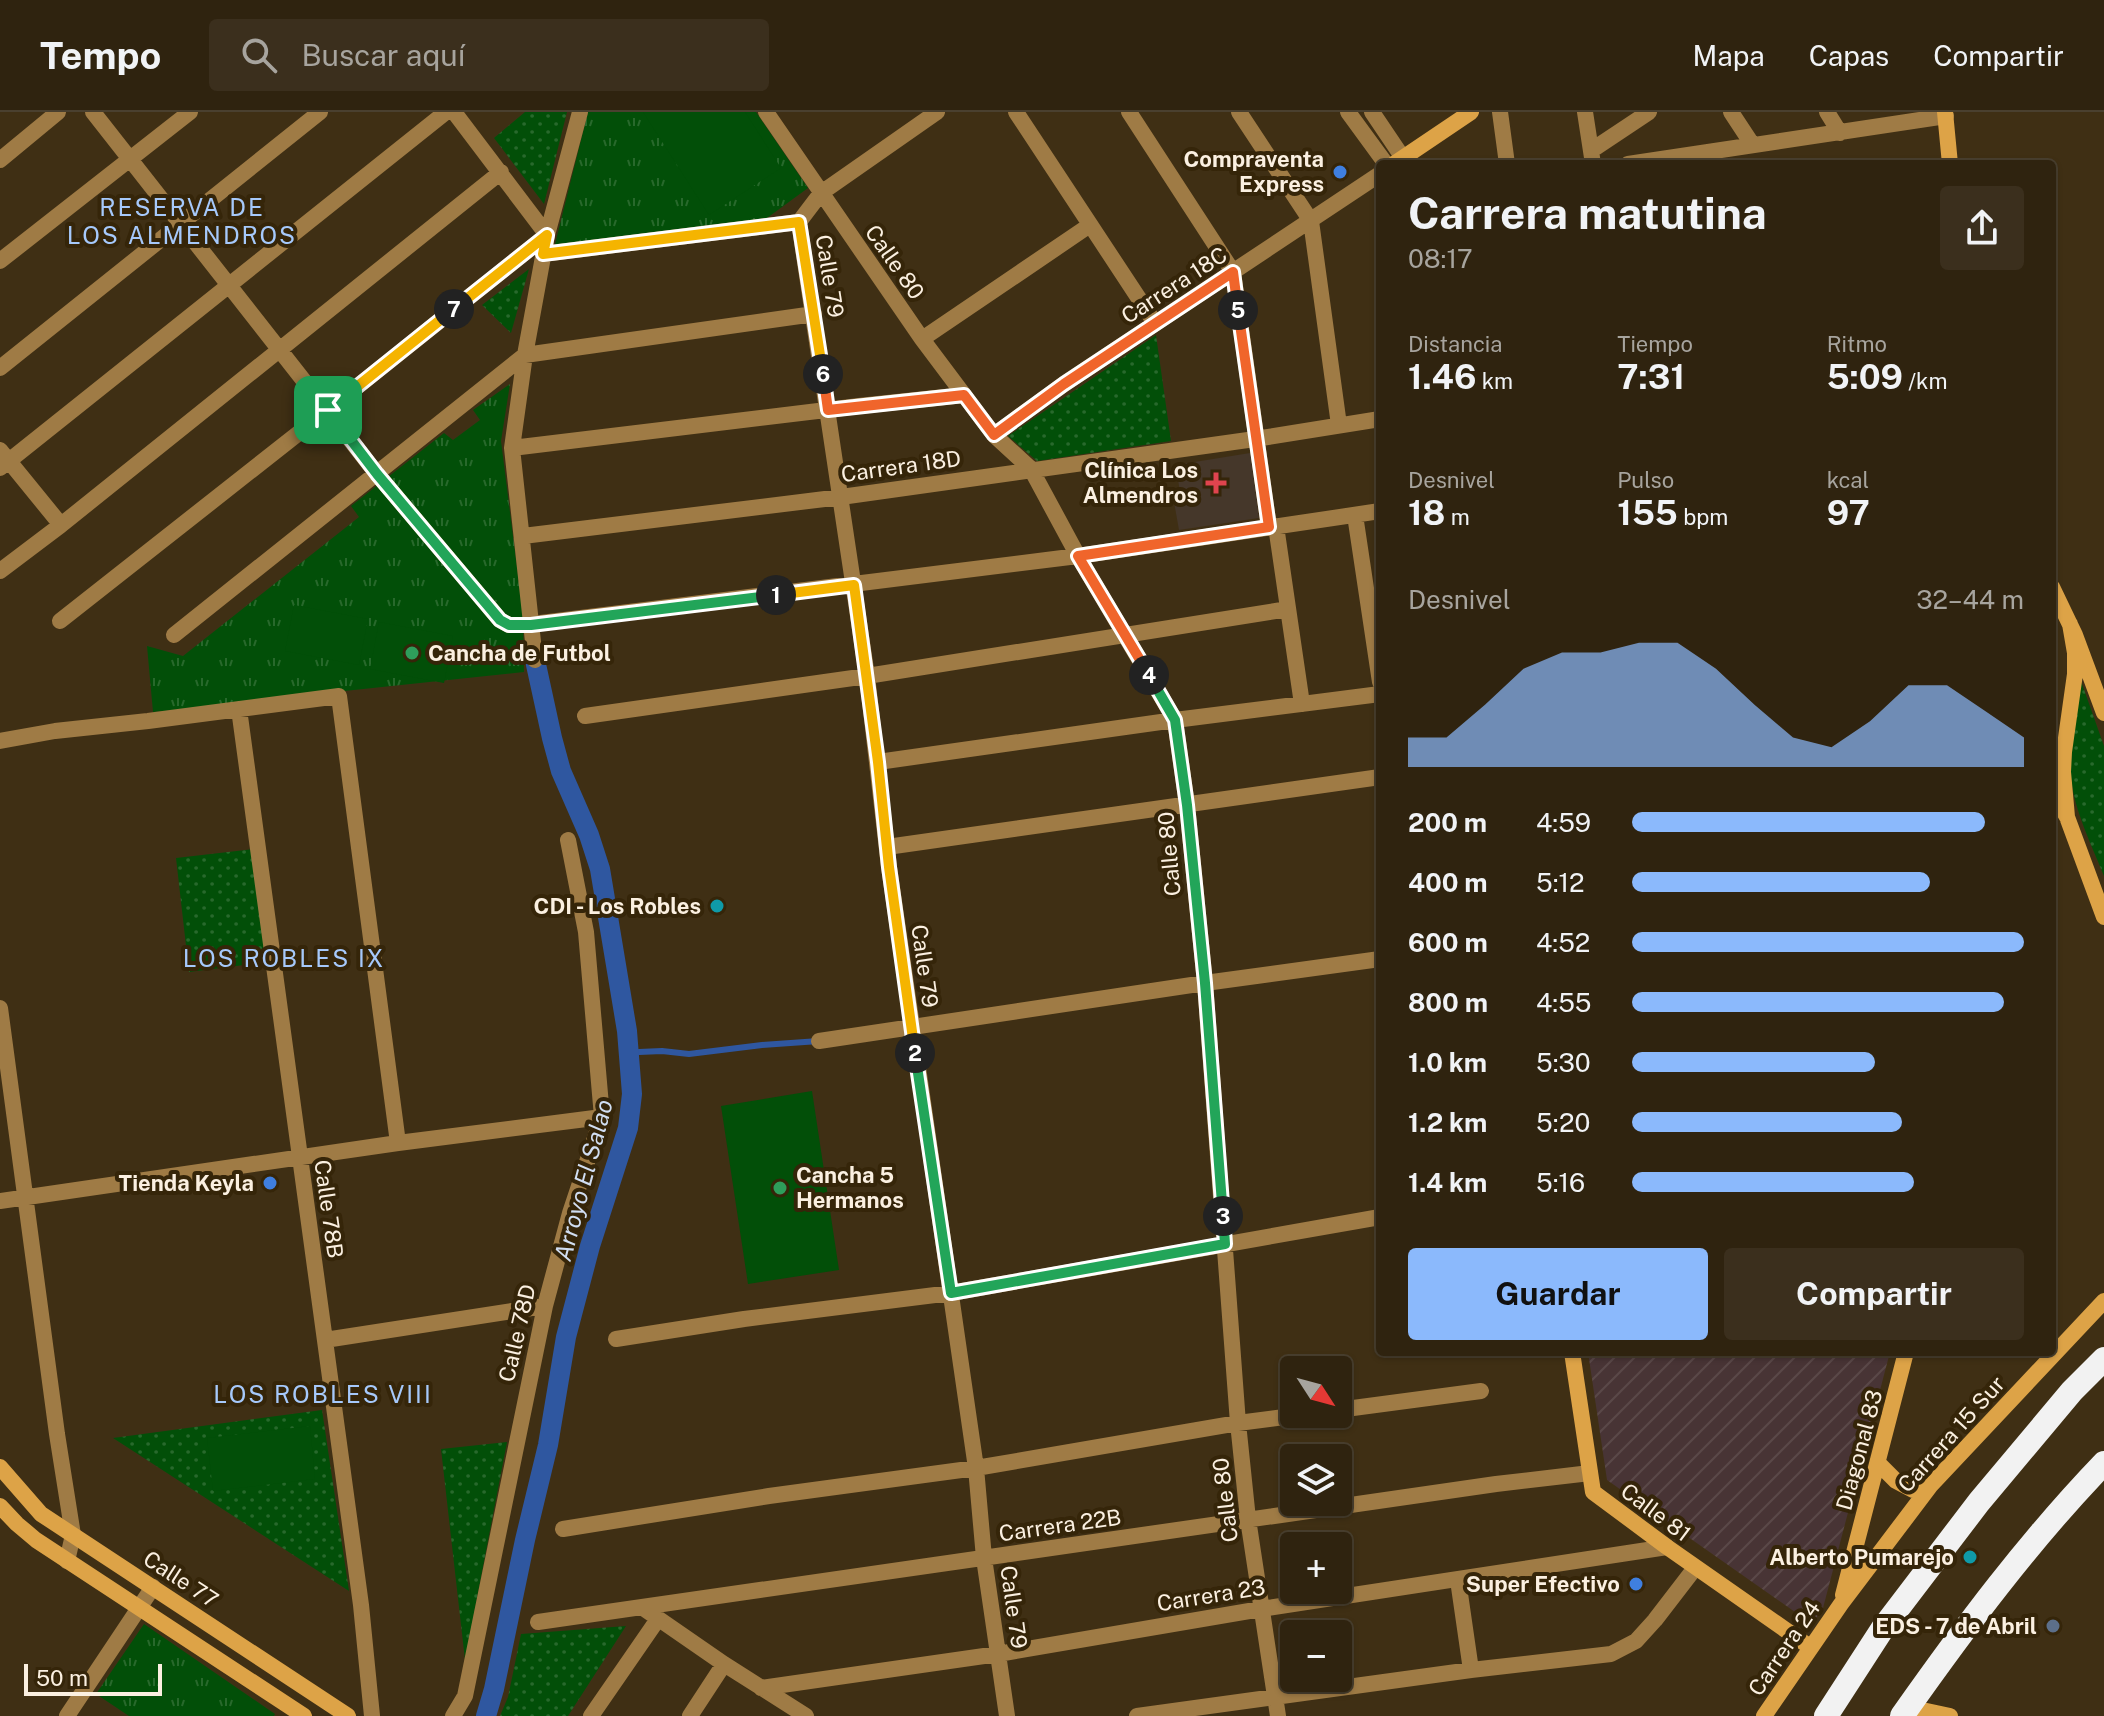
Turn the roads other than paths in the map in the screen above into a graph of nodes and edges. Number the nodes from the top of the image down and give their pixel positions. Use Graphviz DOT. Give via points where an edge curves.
graph roads {
  1 [pos="58,112"];
  2 [pos="93,112"];
  3 [pos="190,112"];
  4 [pos="320,112"];
  5 [pos="446,112"];
  6 [pos="454,112"];
  7 [pos="580,112"];
  8 [pos="937,112"];
  9 [pos="1016,112"];
  10 [pos="1129,112"];
  11 [pos="1239,112"];
  12 [pos="1348,112"];
  13 [pos="1372,112"];
  14 [pos="1471,112"];
  15 [pos="1500,112"];
  16 [pos="1585,112"];
  17 [pos="1649,112"];
  18 [pos="1731,112"];
  19 [pos="1827,112"];
  20 [pos="769,113"];
  21 [pos="1946,114"];
  22 [pos="1840,133"];
  23 [pos="1752,144"];
  24 [pos="1592,157"];
  25 [pos="130,159"];
  26 [pos="1684,159"];
  27 [pos="0,160"];
  28 [pos="1383,160"];
  29 [pos="1397,160"];
  30 [pos="1399,160"];
  31 [pos="1506,160"];
  32 [pos="1950,160"];
  33 [pos="501,172"];
  34 [pos="1376,177"];
  35 [pos="821,193"];
  36 [pos="1311,221"];
  37 [pos="799,222"];
  38 [pos="181,223"];
  39 [pos="1090,225"];
  40 [pos="547,235"];
  41 [pos="543,254"];
  42 [pos="0,261"];
  43 [pos="1233,272"];
  44 [pos="230,284"];
  45 [pos="814,314"];
  46 [pos="1155,323"];
  47 [pos="922,339"];
  48 [pos="280,350"];
  49 [pos="525,355"];
  50 [pos="0,368"];
  51 [pos="964,395"];
  52 [pos="328,410"];
  53 [pos="828,410"];
  54 [pos="1376,420"];
  55 [pos="1339,425"];
  56 [pos="994,435"];
  57 [pos="1255,439"];
  58 [pos="512,448"];
  59 [pos="3,460"];
  60 [pos="1031,469"];
  61 [pos="377,474"];
  62 [pos="841,497"];
  63 [pos="1376,512"];
  64 [pos="1355,515"];
  65 [pos="61,525"];
  66 [pos="1272,527"];
  67 [pos="523,536"];
  68 [pos="1078,556"];
  69 [pos="0,571"];
  70 [pos="854,585"];
  71 [pos="2056,597"];
  72 [pos="1288,609"];
  73 [pos="60,621"];
  74 [pos="2070,624"];
  75 [pos="531,625"];
  76 [pos="174,635"];
  77 [pos="1126,635"];
  78 [pos="1376,655"];
  79 [pos="535,660"];
  80 [pos="867,676"];
  81 [pos="1376,695"];
  82 [pos="1302,704"];
  83 [pos="239,709"];
  84 [pos="2104,713"];
  85 [pos="585,716"];
  86 [pos="1175,720"];
  87 [pos="0,741"];
  88 [pos="878,762"];
  89 [pos="1376,778"];
  90 [pos="2056,798"];
  91 [pos="1187,805"];
  92 [pos="2067,817"];
  93 [pos="568,840"];
  94 [pos="887,847"];
  95 [pos="2104,917"];
  96 [pos="1376,960"];
  97 [pos="1205,983"];
  98 [pos="0,1008"];
  99 [pos="912,1027"];
  100 [pos="819,1041"];
  101 [pos="602,1117"];
  102 [pos="398,1143"];
  103 [pos="300,1157"];
  104 [pos="24,1196"];
  105 [pos="0,1201"];
  106 [pos="1376,1218"];
  107 [pos="1225,1244"];
  108 [pos="951,1293"];
  109 [pos="2104,1301"];
  110 [pos="545,1306"];
  111 [pos="616,1339"];
  112 [pos="325,1340"];
  113 [pos="2056,1352"];
  114 [pos="1573,1356"];
  115 [pos="1905,1356"];
  116 [pos="2052,1356"];
  117 [pos="2104,1359"];
  118 [pos="1481,1391"];
  119 [pos="1352,1408"];
  120 [pos="1280,1418"];
  121 [pos="1238,1423"];
  122 [pos="1878,1463"];
  123 [pos="2104,1463"];
  124 [pos="0,1467"];
  125 [pos="976,1468"];
  126 [pos="1590,1473"];
  127 [pos="1931,1485"];
  128 [pos="0,1506"];
  129 [pos="1248,1519"];
  130 [pos="563,1529"];
  131 [pos="73,1535"];
  132 [pos="1667,1547"];
  133 [pos="984,1558"];
  134 [pos="67,1561"];
  135 [pos="1695,1568"];
  136 [pos="1458,1580"];
  137 [pos="153,1587"];
  138 [pos="1841,1604"];
  139 [pos="139,1608"];
  140 [pos="643,1608"];
  141 [pos="1261,1609"];
  142 [pos="658,1619"];
  143 [pos="538,1622"];
  144 [pos="1810,1647"];
  145 [pos="998,1654"];
  146 [pos="724,1664"];
  147 [pos="1471,1670"];
  148 [pos="761,1688"];
  149 [pos="1275,1696"];
  150 [pos="1905,1711"];
  151 [pos="799,1714"];
  152 [pos="67,1716"];
  153 [pos="304,1716"];
  154 [pos="348,1716"];
  155 [pos="372,1716"];
  156 [pos="453,1716"];
  157 [pos="591,1716"];
  158 [pos="690,1716"];
  159 [pos="1007,1716"];
  160 [pos="1137,1716"];
  161 [pos="1278,1716"];
  162 [pos="1764,1716"];
  163 [pos="1826,1716"];
  164 [pos="1950,1716"];
  1 -- 27 [label="street"];
  2 -- 25 [label="street"];
  3 -- 25 [label="street"];
  4 -- 38 [label="street"];
  5 -- 44 [label="street"];
  6 -- 33 [label="street"];
  7 -- 40 [label="street"];
  8 -- 35 [label="street"];
  9 -- 39 [label="street"];
  10 -- 43 [label="street"];
  11 -- 36 [label="street"];
  12 -- 28 [label="street"];
  13 -- 29 [label="street"];
  14 -- 30 [label="street"];
  15 -- 31 [label="street"];
  16 -- 24 [label="street"];
  17 -- 24 [label="street"];
  18 -- 23 [label="street"];
  19 -- 22 [label="street"];
  20 -- 35 [label="street, Calle 80"];
  21 -- 22 [label="street"];
  21 -- 32 [label="street"];
  22 -- 23 [label="street"];
  23 -- 26 [label="street"];
  25 -- 38 [label="street"];
  25 -- 42 [label="street"];
  33 -- 40 [label="street"];
  33 -- 48 [label="street"];
  34 -- 36 [label="street, Carrera 18C"];
  35 -- 37 [label="street"];
  35 -- 47 [label="street, Calle 80"];
  36 -- 43 [label="street, Carrera 18C"];
  36 -- 55 [label="street"];
  37 -- 41 [label="street"];
  37 -- 45 [label="street, Calle 79"];
  38 -- 44 [label="street"];
  38 -- 50 [label="street"];
  39 -- 46 [label="street"];
  39 -- 47 [label="street"];
  40 -- 41 [label="street"];
  40 -- 52 [label="street"];
  41 -- 49 [label="street"];
  43 -- 46 [label="street, Carrera 18C"];
  43 -- 57 [label="street"];
  44 -- 48 [label="street"];
  44 -- 59 [label="street"];
  45 -- 49 [label="street"];
  45 -- 53 [label="street, Calle 79"];
  46 -- 56 [label="street, Carrera 18C"];
  47 -- 51 [label="street, Calle 80"];
  48 -- 52 [label="street"];
  48 -- 65 [label="street"];
  49 -- 58 [label="street"];
  49 -- 61 [label="street"];
  51 -- 53 [label="street"];
  51 -- 56 [label="street, Calle 80"];
  52 -- 61 [label="street"];
  52 -- 73 [label="street"];
  53 -- 58 [label="street"];
  53 -- 62 [label="street, Calle 79"];
  54 -- 55 [label="street, Carrera 18D"];
  55 -- 57 [label="street, Carrera 18D"];
  56 -- 60 [label="street, Calle 80"];
  57 -- 60 [label="street, Carrera 18D"];
  57 -- 66 [label="street"];
  58 -- 67 [label="street"];
  59 -- 65 [label="street"];
  60 -- 62 [label="street, Carrera 18D"];
  60 -- 68 [label="street, Calle 80"];
  61 -- 75 [label="street" via="500,620"];
  61 -- 76 [label="street"];
  62 -- 67 [label="street, Carrera 18D"];
  62 -- 70 [label="street, Calle 79"];
  63 -- 64 [label="street"];
  64 -- 66 [label="street"];
  64 -- 78 [label="street"];
  65 -- 69 [label="street"];
  66 -- 68 [label="street"];
  66 -- 72 [label="street"];
  67 -- 75 [label="street"];
  68 -- 70 [label="street"];
  68 -- 77 [label="street, Calle 80"];
  70 -- 75 [label="street"];
  70 -- 80 [label="street, Calle 79"];
  71 -- 74 [label="street"];
  72 -- 77 [label="street"];
  72 -- 82 [label="street"];
  74 -- 84 [label="street"];
  74 -- 92 [label="street" via="2075,674 2063,762"];
  75 -- 79 [label="street"];
  77 -- 80 [label="street"];
  77 -- 86 [label="street, Calle 80"];
  80 -- 85 [label="street"];
  80 -- 88 [label="street, Calle 79"];
  81 -- 82 [label="street"];
  82 -- 86 [label="street"];
  83 -- 87 [label="street"];
  83 -- 102 [label="street" via="339,696"];
  83 -- 103 [label="street, Calle 78B"];
  86 -- 88 [label="street"];
  86 -- 91 [label="street, Calle 80"];
  88 -- 94 [label="street, Calle 79"];
  89 -- 91 [label="street"];
  90 -- 92 [label="street"];
  91 -- 94 [label="street"];
  91 -- 97 [label="street, Calle 80"];
  92 -- 95 [label="street"];
  93 -- 101 [label="street, Calle 78D" via="586,932"];
  94 -- 99 [label="street, Calle 79"];
  96 -- 97 [label="street"];
  97 -- 99 [label="street"];
  97 -- 107 [label="street, Calle 80"];
  98 -- 104 [label="street"];
  99 -- 100 [label="street"];
  99 -- 108 [label="street, Calle 79"];
  101 -- 102 [label="street"];
  101 -- 110 [label="street, Calle 78D"];
  102 -- 103 [label="street"];
  103 -- 104 [label="street"];
  103 -- 112 [label="street, Calle 78B"];
  104 -- 105 [label="street"];
  104 -- 131 [label="street"];
  106 -- 107 [label="street"];
  107 -- 108 [label="street"];
  107 -- 121 [label="street, Calle 80"];
  108 -- 111 [label="street"];
  108 -- 125 [label="street, Calle 79"];
  109 -- 113 [label="street, Carrera 15 Sur"];
  110 -- 112 [label="street"];
  110 -- 156 [label="street, Calle 78D" via="465,1696"];
  112 -- 155 [label="street, Calle 78B"];
  114 -- 126 [label="street, Calle 81"];
  115 -- 122 [label="street, Diagonal 83"];
  116 -- 127 [label="street, Carrera 15 Sur"];
  117 -- 163 [label="highway" via="1979,1502 1883,1628"];
  118 -- 119 [label="street"];
  120 -- 121 [label="street"];
  121 -- 125 [label="street"];
  121 -- 129 [label="street, Calle 80"];
  122 -- 127 [label="street" via="1913,1490"];
  122 -- 138 [label="street, Diagonal 83"];
  123 -- 150 [label="highway" via="2003,1578"];
  124 -- 131 [label="street, Calle 77" via="41,1514"];
  125 -- 130 [label="street"];
  125 -- 133 [label="street, Calle 79"];
  126 -- 129 [label="street, Carrera 22B"];
  126 -- 132 [label="street, Calle 81" via="1593,1492"];
  127 -- 138 [label="street, Carrera 15 Sur"];
  128 -- 134 [label="street"];
  129 -- 133 [label="street, Carrera 22B"];
  129 -- 141 [label="street, Calle 80"];
  131 -- 134 [label="street"];
  131 -- 137 [label="street, Calle 77"];
  132 -- 135 [label="street, Calle 81"];
  132 -- 136 [label="street, Carrera 23"];
  133 -- 140 [label="street, Carrera 22B"];
  133 -- 145 [label="street, Calle 79"];
  134 -- 139 [label="street"];
  135 -- 144 [label="street, Calle 81"];
  135 -- 147 [label="street" via="1636,1641 1611,1654"];
  136 -- 141 [label="street, Carrera 23"];
  136 -- 147 [label="street"];
  137 -- 139 [label="street"];
  137 -- 154 [label="street, Calle 77"];
  138 -- 144 [label="street, Carrera 24"];
  139 -- 152 [label="street"];
  139 -- 153 [label="street"];
  140 -- 142 [label="street"];
  140 -- 143 [label="street, Carrera 22B"];
  141 -- 145 [label="street, Carrera 23"];
  141 -- 149 [label="street, Calle 80"];
  142 -- 146 [label="street"];
  142 -- 157 [label="street"];
  144 -- 162 [label="street, Carrera 24"];
  145 -- 148 [label="street, Carrera 23"];
  145 -- 159 [label="street, Calle 79"];
  146 -- 148 [label="street"];
  146 -- 158 [label="street"];
  147 -- 149 [label="street"];
  148 -- 151 [label="street"];
  149 -- 160 [label="street"];
  149 -- 161 [label="street, Calle 80"];
  150 -- 164 [label="street"];
}
